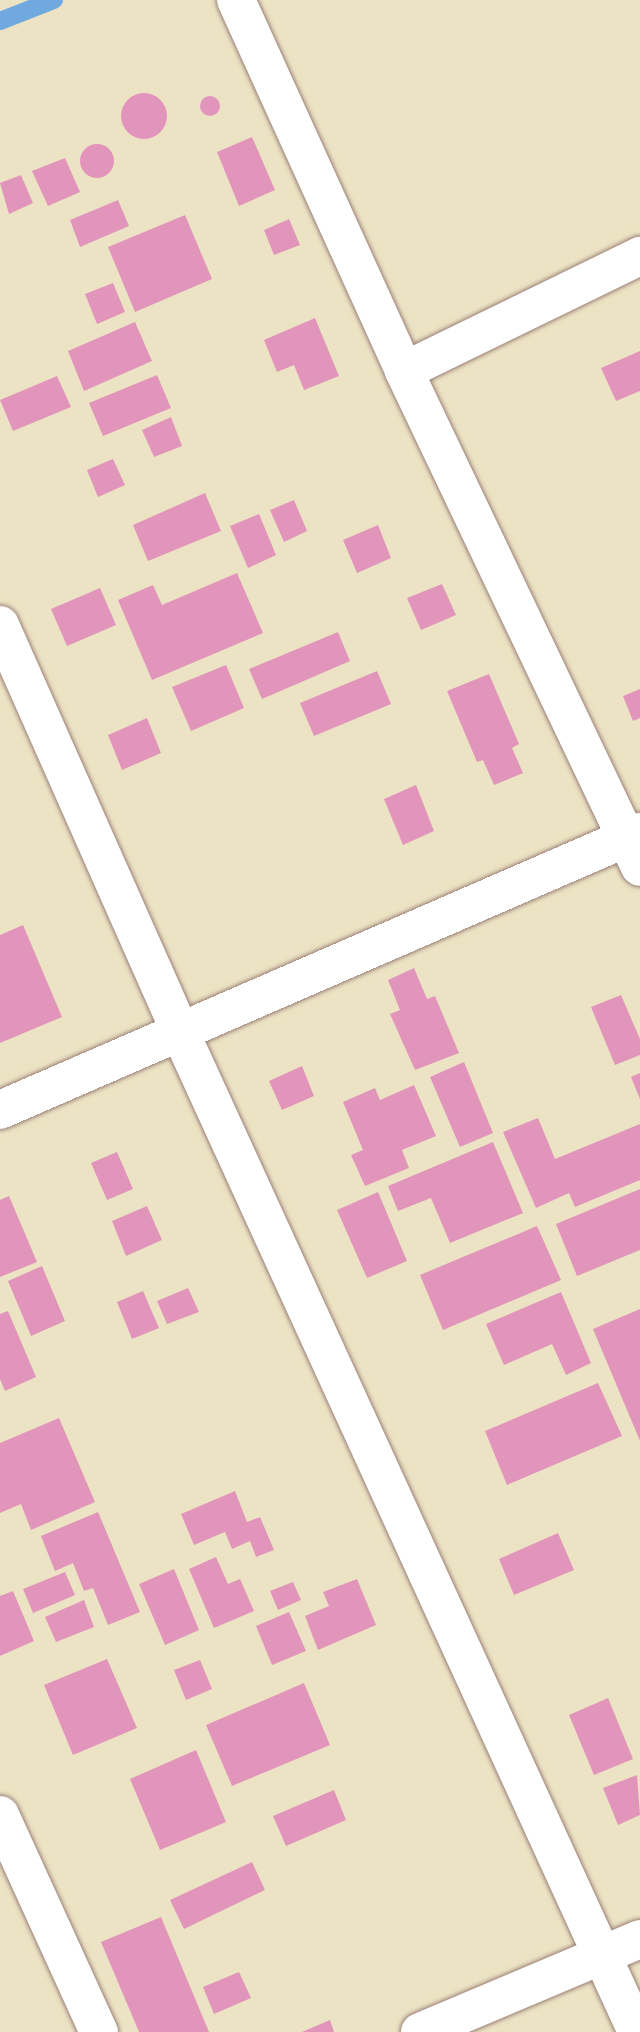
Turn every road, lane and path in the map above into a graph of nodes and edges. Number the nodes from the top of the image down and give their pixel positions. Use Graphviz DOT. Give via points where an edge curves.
graph roads {
  1 [pos="236,0"];
  2 [pos="640,256"];
  3 [pos="404,371"];
  4 [pos="0,625"];
  5 [pos="636,845"];
  6 [pos="180,1032"];
  7 [pos="0,1111"];
  8 [pos="0,1815"];
  9 [pos="640,1939"];
  10 [pos="603,1957"];
  11 [pos="99,2032"];
  12 [pos="420,2032"];
  13 [pos="637,2032"];
  1 -- 3 [label="street"];
  2 -- 3 [label="street"];
  3 -- 5 [label="street"];
  4 -- 6 [label="street"];
  5 -- 6 [label="street"];
  6 -- 7 [label="street"];
  6 -- 10 [label="street"];
  8 -- 11 [label="street"];
  9 -- 10 [label="street"];
  10 -- 12 [label="street"];
  10 -- 13 [label="street"];
}
